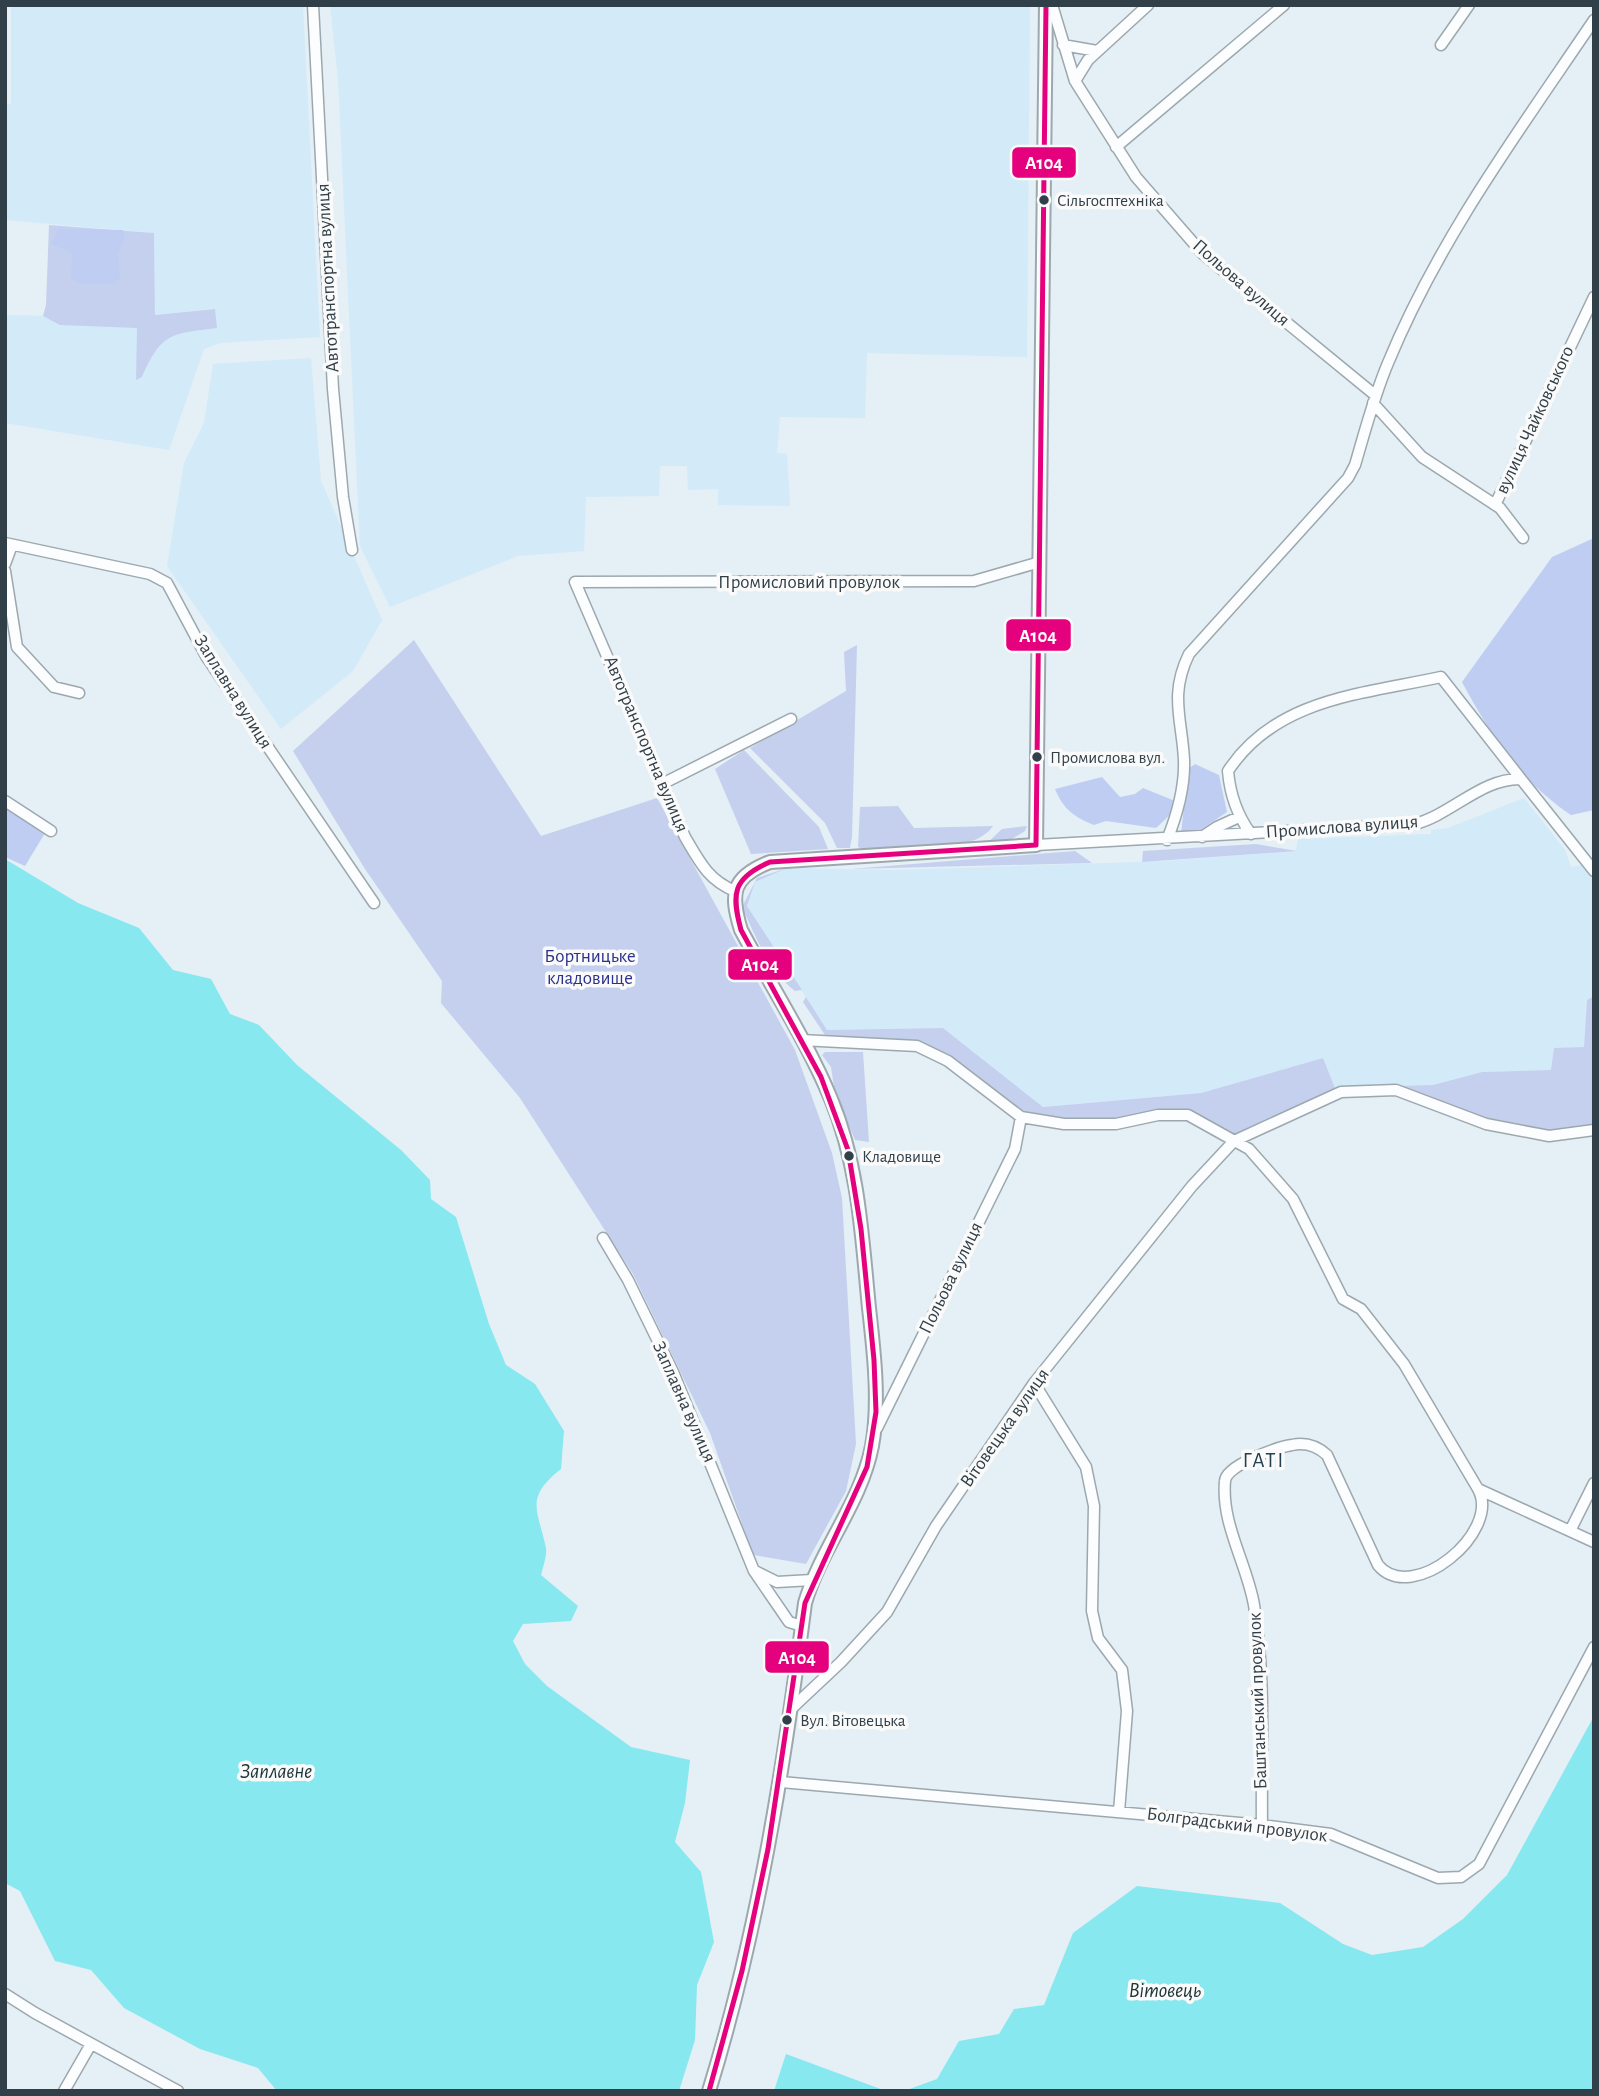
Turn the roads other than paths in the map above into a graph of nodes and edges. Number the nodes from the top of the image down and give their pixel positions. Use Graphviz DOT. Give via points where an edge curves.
graph roads {
  1 [pos="313,5"];
  2 [pos="1046,5"];
  3 [pos="1052,5"];
  4 [pos="1148,5"];
  5 [pos="1284,5"];
  6 [pos="1469,5"];
  7 [pos="1594,20"];
  8 [pos="1063,45"];
  9 [pos="1441,45"];
  10 [pos="1097,51"];
  11 [pos="1075,81"];
  12 [pos="1116,147"];
  13 [pos="1594,298"];
  14 [pos="1374,399"];
  15 [pos="1495,505"];
  16 [pos="1522,538"];
  17 [pos="9,544"];
  18 [pos="352,550"];
  19 [pos="1040,562"];
  20 [pos="5,564"];
  21 [pos="5,571"];
  22 [pos="575,582"];
  23 [pos="79,693"];
  24 [pos="791,719"];
  25 [pos="1521,779"];
  26 [pos="664,783"];
  27 [pos="5,801"];
  28 [pos="1239,817"];
  29 [pos="51,831"];
  30 [pos="1251,834"];
  31 [pos="1202,837"];
  32 [pos="1167,840"];
  33 [pos="1036,845"];
  34 [pos="1594,871"];
  35 [pos="735,891"];
  36 [pos="374,902"];
  37 [pos="801,1040"];
  38 [pos="1021,1117"];
  39 [pos="1594,1130"];
  40 [pos="1234,1141"];
  41 [pos="603,1238"];
  42 [pos="1034,1383"];
  43 [pos="873,1435"];
  44 [pos="1594,1483"];
  45 [pos="1478,1489"];
  46 [pos="1570,1531"];
  47 [pos="1594,1542"];
  48 [pos="754,1571"];
  49 [pos="812,1580"];
  50 [pos="802,1626"];
  51 [pos="1594,1647"];
  52 [pos="792,1708"];
  53 [pos="781,1782"];
  54 [pos="1119,1812"];
  55 [pos="1262,1825"];
  56 [pos="5,1994"];
  57 [pos="91,2044"];
  58 [pos="64,2091"];
  59 [pos="178,2091"];
  60 [pos="709,2091"];
  1 -- 18 [label="street, Автотранспортна вулиця" via="333,389"];
  2 -- 19 [label="street"];
  3 -- 8 [label="street, Польова вулиця"];
  4 -- 10 [label="street"];
  5 -- 12 [label="street"];
  6 -- 9 [label="street"];
  7 -- 14 [label="street" via="1452,234 1388,361"];
  8 -- 10 [label="street"];
  8 -- 11 [label="street, Польова вулиця"];
  10 -- 11 [label="street"];
  11 -- 12 [label="street, Польова вулиця"];
  12 -- 14 [label="street, Польова вулиця" via="1203,254"];
  13 -- 15 [label="street, вулиця Чайковського"];
  14 -- 15 [label="street, Польова вулиця" via="1422,457"];
  14 -- 32 [label="street" via="1355,465 1343,485 1203,637 1179,674 1176,695 1183,774"];
  15 -- 16 [label="street, Польова вулиця"];
  17 -- 20 [label="street"];
  17 -- 36 [label="street, Заплавна вулиця" via="150,574 167,583 206,656"];
  19 -- 22 [label="street, Промисловий провулок" via="974,582"];
  19 -- 33 [label="street"];
  21 -- 23 [label="street" via="17,647 54,687"];
  22 -- 26 [label="street, Автотранспортна вулиця"];
  24 -- 26 [label="street"];
  25 -- 28 [label="street" via="1441,677 1314,704 1289,715 1244,750 1228,771"];
  25 -- 30 [label="street, Промислова вулиця" via="1502,779 1415,824"];
  25 -- 34 [label="street"];
  26 -- 35 [label="street, Автотранспортна вулиця" via="702,867 716,883"];
  27 -- 29 [label="street"];
  28 -- 30 [label="street"];
  28 -- 31 [label="street"];
  30 -- 31 [label="street, Промислова вулиця"];
  31 -- 32 [label="street, Промислова вулиця"];
  32 -- 33 [label="street, Промислова вулиця"];
  33 -- 35 [label="street, Промислова вулиця" via="770,862 753,869"];
  35 -- 37 [label="street" via="733,903 741,930"];
  37 -- 38 [label="street" via="917,1046 947,1061"];
  37 -- 43 [label="street" via="831,1099 859,1202 872,1332"];
  38 -- 40 [label="street" via="1063,1124 1116,1124 1158,1115 1188,1115"];
  38 -- 43 [label="street, Польова вулиця" via="1015,1149"];
  39 -- 40 [label="street, Вітовецька вулиця" via="1549,1136 1486,1124 1396,1090 1341,1092"];
  40 -- 42 [label="street, Вітовецька вулиця" via="1192,1186"];
  40 -- 45 [label="street" via="1249,1149 1293,1199 1343,1299 1361,1309 1404,1364"];
  41 -- 48 [label="street, Заплавна вулиця" via="673,1372"];
  42 -- 52 [label="street, Вітовецька вулиця" via="936,1526 887,1612"];
  42 -- 54 [label="street" via="1086,1467 1094,1506 1092,1611 1098,1638 1122,1670 1127,1711"];
  43 -- 49 [label="street" via="849,1509"];
  44 -- 46 [label="street"];
  45 -- 46 [label="street"];
  45 -- 55 [label="street, Баштанський провулок" via="1480,1516 1459,1555 1395,1578 1378,1565 1319,1448 1292,1445 1227,1472 1224,1481 1230,1525 1254,1604"];
  46 -- 47 [label="street"];
  48 -- 49 [label="street" via="777,1582"];
  48 -- 50 [label="street, Заплавна вулиця" via="789,1622"];
  49 -- 50 [label="street"];
  50 -- 52 [label="street"];
  51 -- 55 [label="street, Болградський провулок" via="1479,1864 1461,1877 1438,1878 1331,1834"];
  52 -- 53 [label="street"];
  53 -- 54 [label="street, Болградський провулок"];
  53 -- 60 [label="street" via="730,2022"];
  54 -- 55 [label="street, Болградський провулок"];
  56 -- 57 [label="street"];
  57 -- 58 [label="street"];
  57 -- 59 [label="street"];
}
